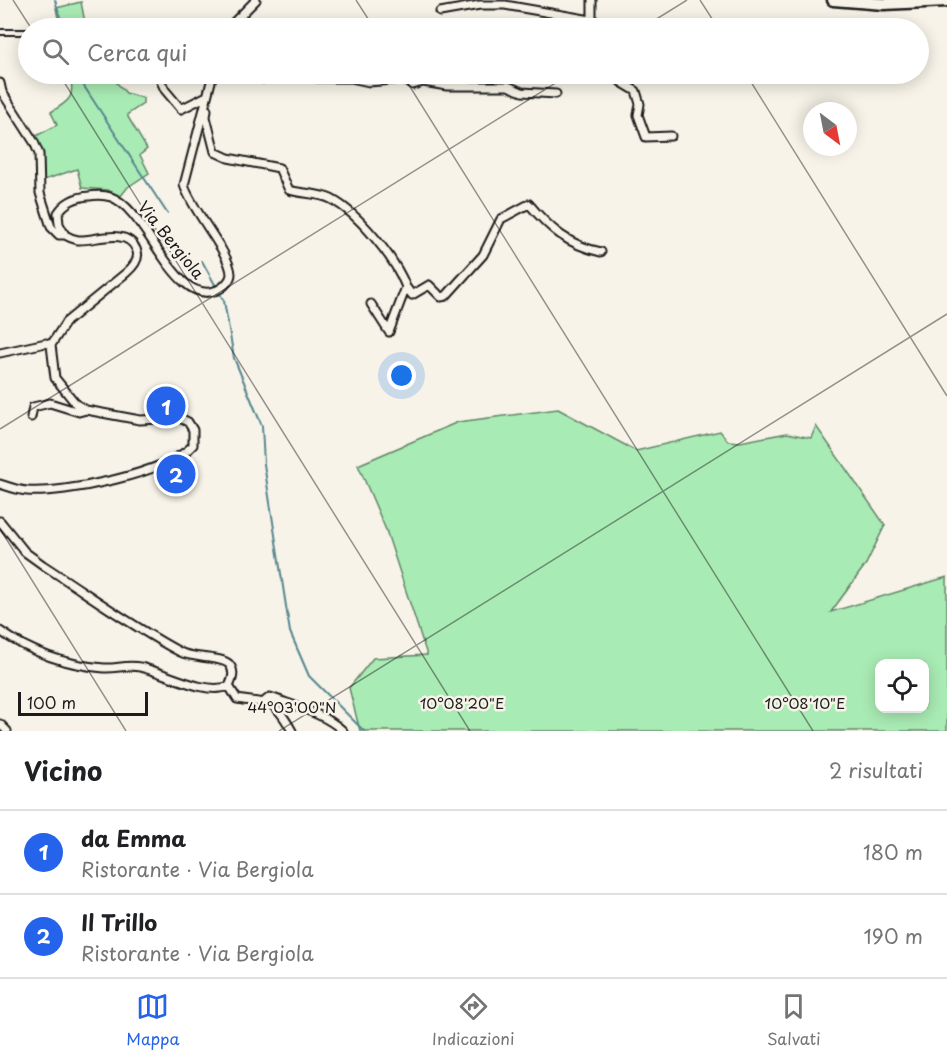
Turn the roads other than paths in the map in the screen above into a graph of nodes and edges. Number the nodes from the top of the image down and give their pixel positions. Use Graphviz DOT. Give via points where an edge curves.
graph roads {
  1 [pos="256,0"];
  2 [pos="592,0"];
  3 [pos="833,0"];
  4 [pos="947,1"];
  5 [pos="440,12"];
  6 [pos="238,18"];
  7 [pos="580,18"];
  8 [pos="591,18"];
  9 [pos="0,32"];
  10 [pos="18,32"];
  11 [pos="0,83"];
  12 [pos="162,84"];
  13 [pos="210,84"];
  14 [pos="435,84"];
  15 [pos="624,84"];
  16 [pos="556,94"];
  17 [pos="207,96"];
  18 [pos="671,136"];
  19 [pos="65,235"];
  20 [pos="601,252"];
  21 [pos="406,287"];
  22 [pos="371,304"];
  23 [pos="51,345"];
  24 [pos="0,352"];
  25 [pos="86,410"];
  26 [pos="31,417"];
  27 [pos="0,484"];
  28 [pos="0,521"];
  29 [pos="0,631"];
  30 [pos="229,686"];
  31 [pos="265,701"];
  32 [pos="0,724"];
  33 [pos="7,731"];
  34 [pos="292,731"];
  35 [pos="343,731"];
  1 -- 6 [label="street"];
  2 -- 8 [label="street"];
  3 -- 4 [label="main road" via="884,4"];
  5 -- 7 [label="street" via="505,5"];
  9 -- 10 [label="lane"];
  11 -- 19 [label="street" via="39,154 37,181 51,227 58,236"];
  12 -- 17 [label="street" via="181,109"];
  13 -- 17 [label="street"];
  14 -- 16 [label="street" via="508,86 522,92"];
  15 -- 18 [label="street" via="636,91 645,137"];
  17 -- 19 [label="street, Via Bergiola" via="184,186 231,273 222,288 206,294 185,284 124,204 111,196 83,197 62,208 58,218"];
  17 -- 21 [label="street" via="206,117 213,151 228,158 277,167 290,190 328,197 340,204 394,264"];
  19 -- 23 [label="street, Via Bergiola" via="82,240 118,237 136,247 138,255 126,273 66,322"];
  20 -- 21 [label="street" via="567,241 550,229 529,204 501,219 483,255 446,296 441,297 429,285 412,295"];
  21 -- 22 [label="street" via="389,332"];
  23 -- 24 [label="street"];
  23 -- 25 [label="street" via="55,378 63,391"];
  25 -- 26 [label="street" via="79,412 50,403 33,407"];
  25 -- 27 [label="street" via="140,420 180,418 191,426 194,442 184,453 146,470 92,484 40,491"];
  28 -- 30 [label="street" via="26,552 43,565 160,641 195,658 228,663 233,674"];
  29 -- 30 [label="street" via="20,645 72,662 104,668 143,667 216,690"];
  30 -- 31 [label="street" via="237,699"];
  31 -- 34 [label="street" via="279,709"];
  31 -- 35 [label="street" via="270,697 323,718"];
  32 -- 33 [label="street"];
}
